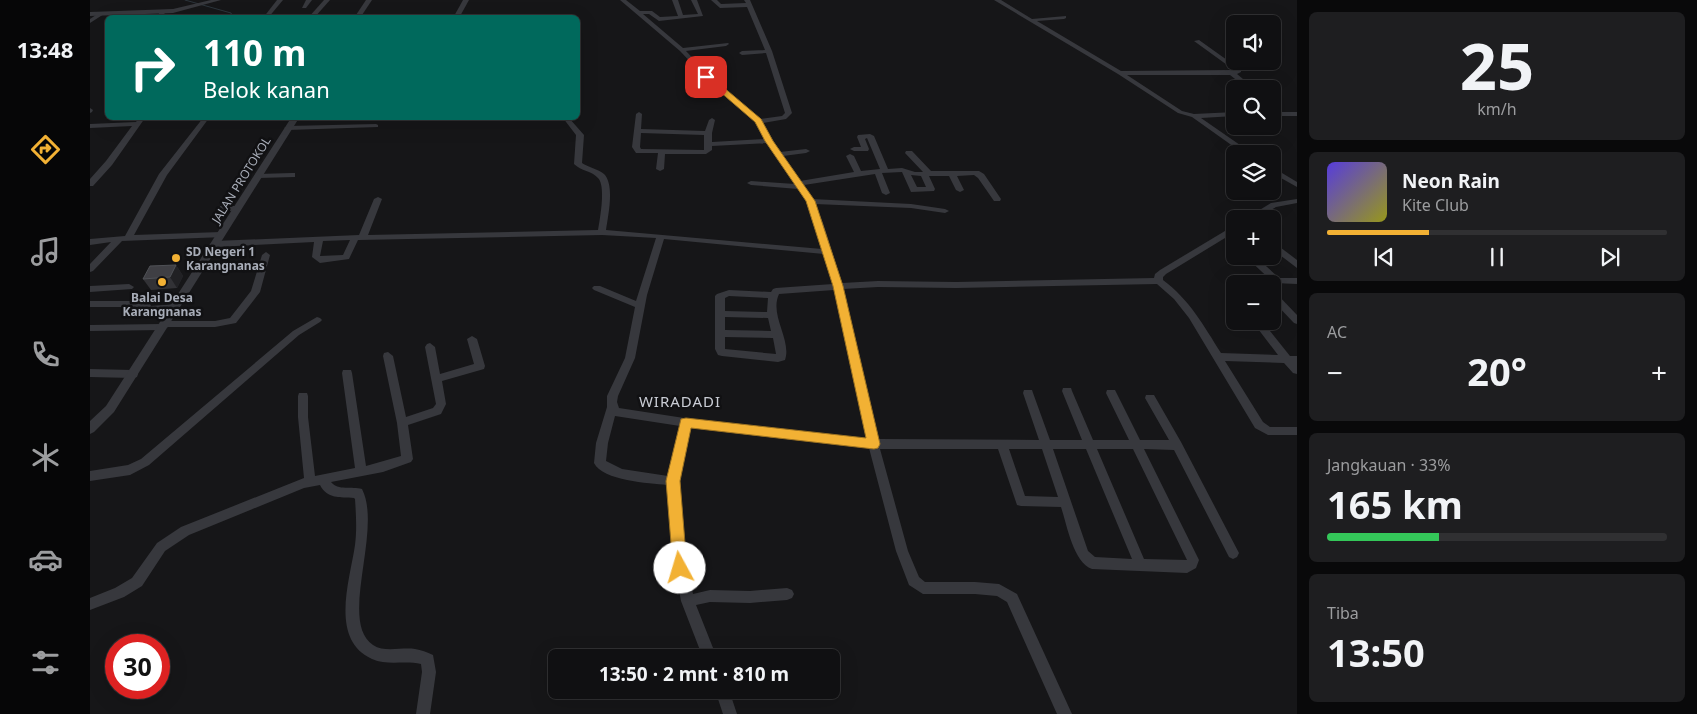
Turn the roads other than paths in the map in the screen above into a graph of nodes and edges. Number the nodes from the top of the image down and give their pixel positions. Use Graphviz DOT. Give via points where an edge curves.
graph roads {
  1 [pos="218,0"];
  2 [pos="280,0"];
  3 [pos="301,0"];
  4 [pos="309,0"];
  5 [pos="328,0"];
  6 [pos="369,0"];
  7 [pos="466,0"];
  8 [pos="623,0"];
  9 [pos="675,0"];
  10 [pos="694,0"];
  11 [pos="714,0"];
  12 [pos="997,0"];
  13 [pos="208,1"];
  14 [pos="748,2"];
  15 [pos="297,6"];
  16 [pos="304,7"];
  17 [pos="639,13"];
  18 [pos="90,14"];
  19 [pos="101,14"];
  20 [pos="161,15"];
  21 [pos="267,15"];
  22 [pos="313,15"];
  23 [pos="360,15"];
  24 [pos="458,15"];
  25 [pos="681,17"];
  26 [pos="1064,17"];
  27 [pos="1033,20"];
  28 [pos="90,21"];
  29 [pos="1197,41"];
  30 [pos="726,44"];
  31 [pos="682,50"];
  32 [pos="769,51"];
  33 [pos="742,53"];
  34 [pos="1120,73"];
  35 [pos="1232,73"];
  36 [pos="1241,80"];
  37 [pos="638,114"];
  38 [pos="1226,114"];
  39 [pos="1282,114"];
  40 [pos="1297,114"];
  41 [pos="1194,116"];
  42 [pos="139,120"];
  43 [pos="204,120"];
  44 [pos="294,120"];
  45 [pos="357,120"];
  46 [pos="568,120"];
  47 [pos="712,120"];
  48 [pos="759,121"];
  49 [pos="90,126"];
  50 [pos="376,126"];
  51 [pos="288,128"];
  52 [pos="351,128"];
  53 [pos="638,131"];
  54 [pos="708,134"];
  55 [pos="769,141"];
  56 [pos="709,144"];
  57 [pos="1236,145"];
  58 [pos="875,148"];
  59 [pos="865,149"];
  60 [pos="662,151"];
  61 [pos="806,151"];
  62 [pos="910,153"];
  63 [pos="778,154"];
  64 [pos="660,169"];
  65 [pos="882,171"];
  66 [pos="858,173"];
  67 [pos="906,173"];
  68 [pos="926,174"];
  69 [pos="952,174"];
  70 [pos="292,175"];
  71 [pos="1281,175"];
  72 [pos="258,176"];
  73 [pos="751,183"];
  74 [pos="90,184"];
  75 [pos="800,185"];
  76 [pos="1297,185"];
  77 [pos="923,190"];
  78 [pos="960,190"];
  79 [pos="886,193"];
  80 [pos="378,199"];
  81 [pos="997,199"];
  82 [pos="810,201"];
  83 [pos="1297,201"];
  84 [pos="223,208"];
  85 [pos="238,208"];
  86 [pos="926,208"];
  87 [pos="945,210"];
  88 [pos="1265,210"];
  89 [pos="602,232"];
  90 [pos="1225,234"];
  91 [pos="661,236"];
  92 [pos="358,238"];
  93 [pos="124,239"];
  94 [pos="320,239"];
  95 [pos="218,240"];
  96 [pos="90,242"];
  97 [pos="1281,251"];
  98 [pos="827,252"];
  99 [pos="266,255"];
  100 [pos="1296,259"];
  101 [pos="1259,265"];
  102 [pos="90,270"];
  103 [pos="1159,281"];
  104 [pos="1297,281"];
  105 [pos="838,286"];
  106 [pos="1297,286"];
  107 [pos="128,287"];
  108 [pos="1281,287"];
  109 [pos="597,288"];
  110 [pos="90,289"];
  111 [pos="773,295"];
  112 [pos="90,304"];
  113 [pos="1281,304"];
  114 [pos="640,306"];
  115 [pos="175,307"];
  116 [pos="720,314"];
  117 [pos="772,315"];
  118 [pos="317,320"];
  119 [pos="1297,322"];
  120 [pos="165,326"];
  121 [pos="90,328"];
  122 [pos="1265,330"];
  123 [pos="721,333"];
  124 [pos="778,336"];
  125 [pos="472,339"];
  126 [pos="430,347"];
  127 [pos="388,356"];
  128 [pos="1218,357"];
  129 [pos="1292,360"];
  130 [pos="1297,370"];
  131 [pos="90,373"];
  132 [pos="346,373"];
  133 [pos="133,374"];
  134 [pos="437,379"];
  135 [pos="1067,391"];
  136 [pos="1028,393"];
  137 [pos="1111,393"];
  138 [pos="303,396"];
  139 [pos="1150,398"];
  140 [pos="612,408"];
  141 [pos="402,423"];
  142 [pos="686,423"];
  143 [pos="90,429"];
  144 [pos="1297,431"];
  145 [pos="1045,443"];
  146 [pos="1090,443"];
  147 [pos="874,444"];
  148 [pos="1002,444"];
  149 [pos="1135,445"];
  150 [pos="1178,445"];
  151 [pos="361,472"];
  152 [pos="90,476"];
  153 [pos="316,480"];
  154 [pos="673,481"];
  155 [pos="1064,502"];
  156 [pos="1233,553"];
  157 [pos="1141,566"];
  158 [pos="787,594"];
  159 [pos="688,601"];
  160 [pos="90,604"];
  161 [pos="707,649"];
  162 [pos="725,699"];
  163 [pos="423,714"];
  164 [pos="730,714"];
  165 [pos="1065,714"];
  1 -- 13 [label="street"];
  2 -- 21 [label="street"];
  3 -- 15 [label="street"];
  4 -- 16 [label="street"];
  5 -- 22 [label="street"];
  6 -- 23 [label="street"];
  7 -- 24 [label="street"];
  8 -- 17 [label="street"];
  9 -- 25 [label="street"];
  10 -- 25 [label="street" via="701,15"];
  11 -- 14 [label="street" via="720,6"];
  12 -- 27 [label="street"];
  13 -- 20 [label="street"];
  14 -- 32 [label="street"];
  17 -- 25 [label="street" via="650,12 657,19"];
  17 -- 31 [label="street"];
  18 -- 19 [label="street"];
  19 -- 20 [label="street"];
  19 -- 28 [label="street"];
  26 -- 27 [label="street"];
  27 -- 34 [label="street"];
  29 -- 35 [label="street" via="1239,70"];
  30 -- 31 [label="street"];
  31 -- 48 [label="street" via="717,87"];
  32 -- 33 [label="street"];
  32 -- 48 [label="street" via="789,113 784,118"];
  34 -- 35 [label="street"];
  34 -- 41 [label="street" via="1180,112"];
  35 -- 36 [label="street"];
  37 -- 53 [label="street"];
  38 -- 41 [label="street"];
  39 -- 40 [label="street"];
  41 -- 57 [label="street"];
  42 -- 49 [label="street"];
  42 -- 74 [label="street"];
  43 -- 93 [label="street" via="174,158"];
  44 -- 51 [label="street, JALAN PROTOKOL"];
  45 -- 52 [label="street"];
  46 -- 89 [label="street" via="580,135 578,164 601,176 604,181 606,209"];
  47 -- 54 [label="street"];
  48 -- 55 [label="street"];
  50 -- 52 [label="street"];
  51 -- 52 [label="street"];
  51 -- 72 [label="street, JALAN PROTOKOL"];
  53 -- 54 [label="street"];
  53 -- 60 [label="street" via="637,150"];
  54 -- 56 [label="street"];
  55 -- 56 [label="street"];
  55 -- 63 [label="street"];
  56 -- 60 [label="street" via="706,152"];
  58 -- 59 [label="street"];
  58 -- 59 [label="street" via="870,136 861,137"];
  58 -- 65 [label="street"];
  59 -- 66 [label="street" via="852,152"];
  60 -- 64 [label="street"];
  61 -- 63 [label="street"];
  62 -- 68 [label="street"];
  63 -- 75 [label="street"];
  65 -- 66 [label="street"];
  65 -- 67 [label="street" via="902,170"];
  65 -- 79 [label="street"];
  66 -- 75 [label="street"];
  67 -- 68 [label="street"];
  67 -- 77 [label="street" via="914,190"];
  68 -- 69 [label="street"];
  68 -- 77 [label="street" via="931,190"];
  69 -- 78 [label="street"];
  69 -- 81 [label="street" via="978,174"];
  70 -- 72 [label="street"];
  71 -- 76 [label="street"];
  72 -- 85 [label="street, JALAN PROTOKOL"];
  73 -- 75 [label="street"];
  75 -- 82 [label="street"];
  77 -- 86 [label="street"];
  80 -- 92 [label="street"];
  82 -- 86 [label="street"];
  82 -- 98 [label="street"];
  83 -- 88 [label="street"];
  84 -- 85 [label="street"];
  85 -- 95 [label="street, JALAN PROTOKOL"];
  86 -- 87 [label="street"];
  89 -- 91 [label="street"];
  89 -- 92 [label="street"];
  90 -- 103 [label="street" via="1163,272 1158,276"];
  91 -- 98 [label="street"];
  91 -- 114 [label="street"];
  92 -- 94 [label="street"];
  92 -- 94 [label="street" via="346,258 320,260 316,257"];
  93 -- 95 [label="street"];
  93 -- 96 [label="street"];
  93 -- 102 [label="street"];
  94 -- 95 [label="street"];
  95 -- 115 [label="street, JALAN PROTOKOL"];
  97 -- 100 [label="street"];
  98 -- 105 [label="street"];
  99 -- 120 [label="street" via="255,292 233,321"];
  101 -- 104 [label="street" via="1277,282"];
  103 -- 105 [label="street"];
  103 -- 128 [label="street" via="1182,302"];
  105 -- 111 [label="street" via="779,290"];
  105 -- 147 [label="street"];
  106 -- 108 [label="street"];
  107 -- 110 [label="street"];
  109 -- 114 [label="street"];
  111 -- 116 [label="street" via="723,294 720,296"];
  111 -- 117 [label="street"];
  112 -- 115 [label="street" via="146,304 148,310"];
  113 -- 119 [label="street"];
  114 -- 140 [label="street" via="635,339 627,368 611,400"];
  115 -- 120 [label="street, JALAN PROTOKOL"];
  116 -- 117 [label="street"];
  116 -- 123 [label="street"];
  117 -- 124 [label="street"];
  118 -- 152 [label="street" via="296,333 145,462 130,470"];
  120 -- 121 [label="street"];
  120 -- 133 [label="street, JALAN PROTOKOL"];
  122 -- 129 [label="street"];
  123 -- 124 [label="street"];
  123 -- 124 [label="street" via="720,349 723,353 778,358 781,353"];
  125 -- 134 [label="street" via="480,366"];
  126 -- 134 [label="street"];
  127 -- 141 [label="street"];
  128 -- 129 [label="street"];
  128 -- 144 [label="street" via="1259,426 1268,431"];
  129 -- 130 [label="street"];
  131 -- 133 [label="street"];
  132 -- 151 [label="street"];
  133 -- 143 [label="street, JALAN PROTOKOL" via="110,409"];
  134 -- 141 [label="street" via="440,408"];
  135 -- 146 [label="street"];
  136 -- 145 [label="street"];
  137 -- 149 [label="street"];
  138 -- 153 [label="street" via="303,417"];
  139 -- 150 [label="street"];
  140 -- 142 [label="street" via="618,413"];
  140 -- 154 [label="street" via="602,444 602,466 613,471"];
  141 -- 151 [label="street" via="407,459"];
  142 -- 147 [label="street"];
  142 -- 154 [label="street"];
  145 -- 146 [label="street"];
  145 -- 148 [label="street"];
  145 -- 155 [label="street"];
  146 -- 149 [label="street"];
  146 -- 157 [label="street"];
  147 -- 148 [label="street"];
  147 -- 165 [label="street" via="902,552 914,581 923,588 999,590 1012,598"];
  148 -- 155 [label="street" via="1021,501"];
  149 -- 150 [label="street"];
  149 -- 157 [label="street" via="1193,560 1187,567"];
  150 -- 156 [label="street"];
  151 -- 153 [label="street"];
  153 -- 160 [label="street" via="172,538 161,546 138,582"];
  153 -- 163 [label="street" via="335,493 358,493 361,499 362,536 353,615 356,634 371,651 388,657 417,655 428,660"];
  154 -- 159 [label="street" via="678,550"];
  155 -- 157 [label="street" via="1088,560 1092,563"];
  158 -- 159 [label="street" via="710,596"];
  159 -- 161 [label="street"];
  162 -- 164 [label="street"];
}
